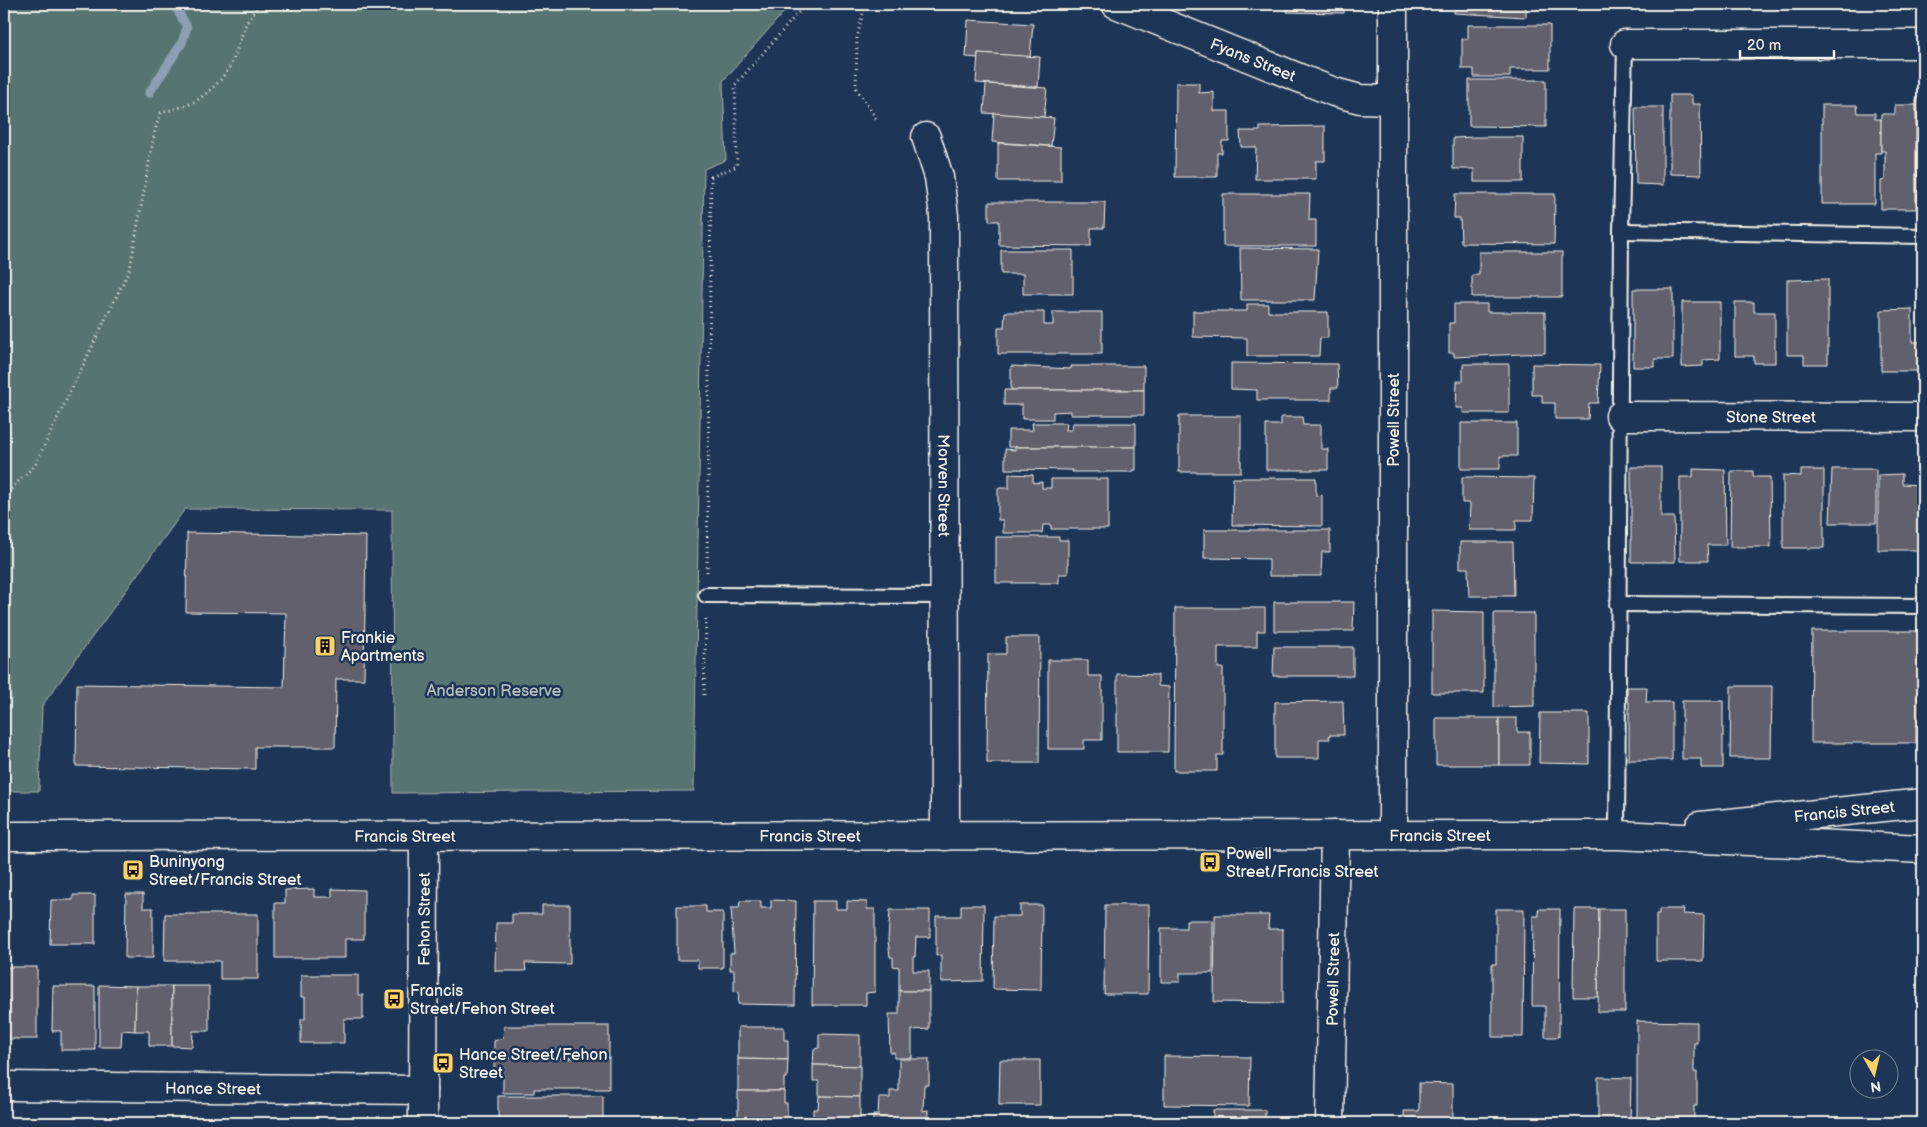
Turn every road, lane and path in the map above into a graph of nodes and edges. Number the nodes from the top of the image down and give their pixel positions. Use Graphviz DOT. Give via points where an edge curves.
graph roads {
  1 [pos="263,4"];
  2 [pos="806,4"];
  3 [pos="864,4"];
  4 [pos="1116,4"];
  5 [pos="1393,4"];
  6 [pos="1625,44"];
  7 [pos="1923,44"];
  8 [pos="1392,100"];
  9 [pos="877,120"];
  10 [pos="926,137"];
  11 [pos="1621,231"];
  12 [pos="1923,236"];
  13 [pos="1620,416"];
  14 [pos="1923,417"];
  15 [pos="4,496"];
  16 [pos="706,595"];
  17 [pos="945,596"];
  18 [pos="1617,604"];
  19 [pos="1923,606"];
  20 [pos="704,695"];
  21 [pos="1923,803"];
  22 [pos="424,834"];
  23 [pos="1335,835"];
  24 [pos="1393,835"];
  25 [pos="1617,835"];
  26 [pos="4,836"];
  27 [pos="944,836"];
  28 [pos="1923,849"];
  29 [pos="4,1086"];
  30 [pos="423,1090"];
  31 [pos="422,1123"];
  32 [pos="1330,1123"];
  1 -- 15 [label="path" via="253,11 233,62 216,85 194,102 161,114 155,130 130,268 35,464"];
  2 -- 16 [label="path" via="735,84 737,166 711,177"];
  3 -- 9 [label="path" via="857,38 856,88"];
  4 -- 8 [label="street, Fyans Street" via="1334,92"];
  5 -- 8 [label="street, Powell Street"];
  6 -- 7 [label="street"];
  6 -- 11 [label="lane"];
  8 -- 24 [label="street, Powell Street"];
  10 -- 17 [label="street, Morven Street" via="938,177 944,216"];
  11 -- 12 [label="lane"];
  11 -- 13 [label="lane"];
  13 -- 14 [label="street, Stone Street"];
  13 -- 18 [label="lane"];
  16 -- 17 [label="lane"];
  16 -- 20 [label="path"];
  17 -- 27 [label="street, Morven Street"];
  18 -- 19 [label="lane"];
  18 -- 25 [label="lane"];
  21 -- 25 [label="street, Francis Street"];
  22 -- 26 [label="street, Francis Street"];
  22 -- 27 [label="street, Francis Street"];
  22 -- 30 [label="street, Fehon Street"];
  23 -- 24 [label="street, Francis Street"];
  23 -- 27 [label="street, Francis Street"];
  23 -- 32 [label="street, Powell Street"];
  24 -- 25 [label="street, Francis Street"];
  25 -- 28 [label="street, Francis Street"];
  29 -- 30 [label="street, Hance Street"];
  30 -- 31 [label="street, Fehon Street"];
}
